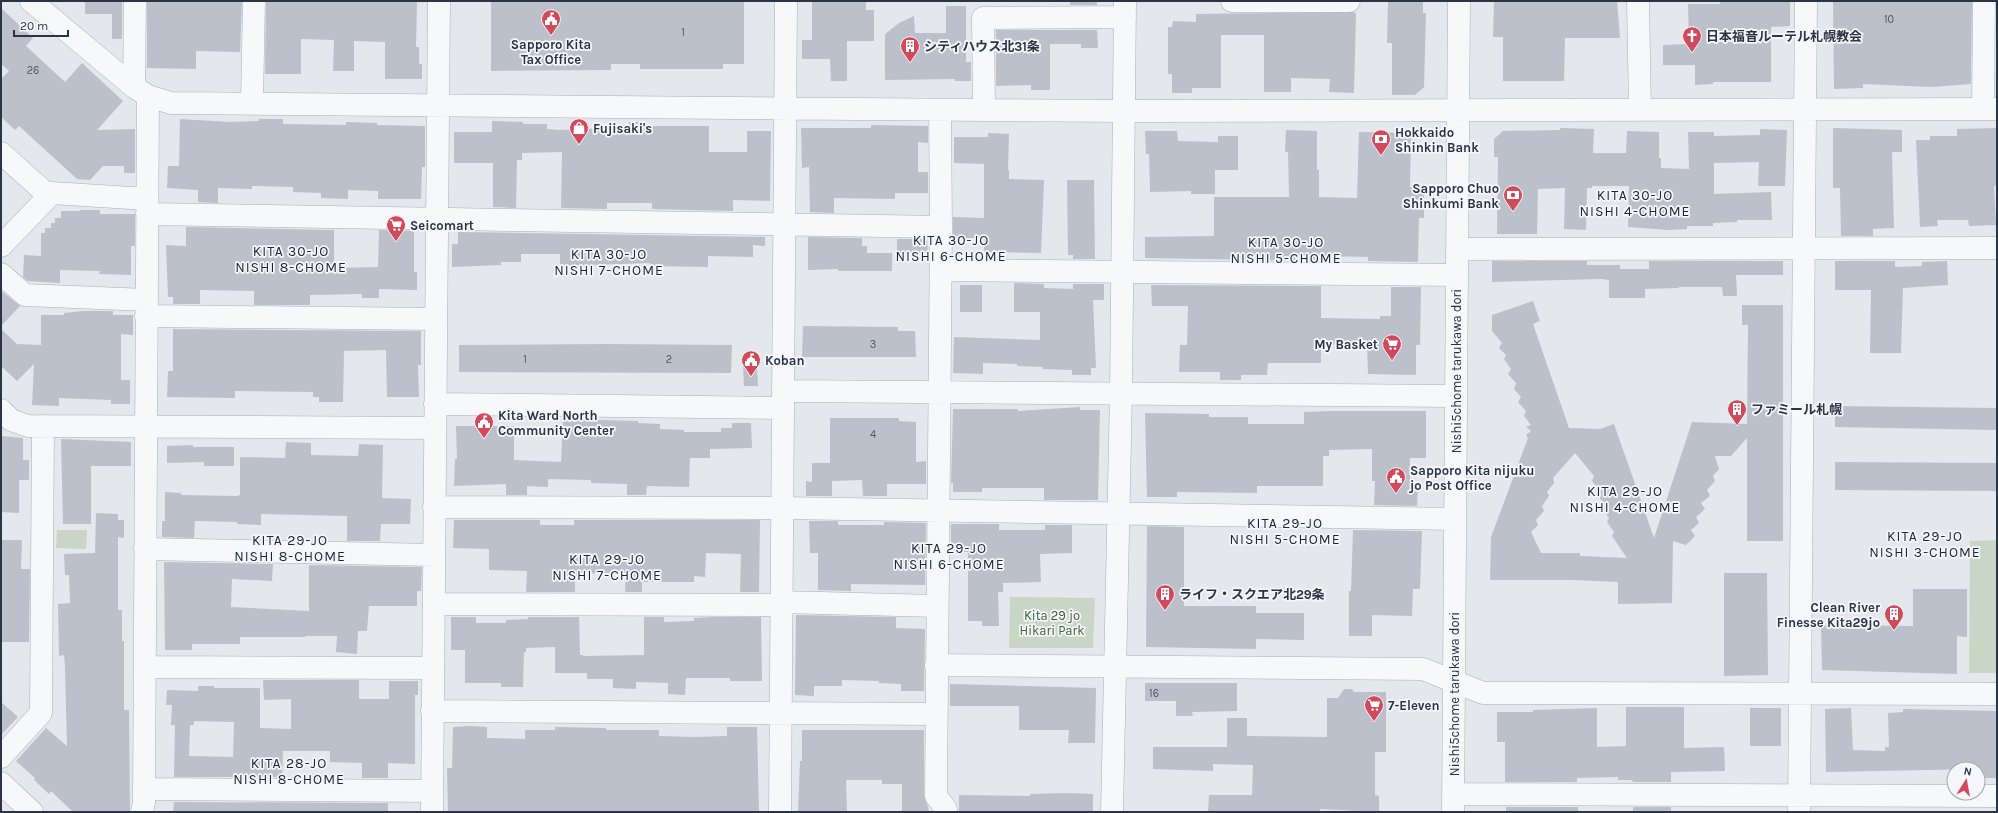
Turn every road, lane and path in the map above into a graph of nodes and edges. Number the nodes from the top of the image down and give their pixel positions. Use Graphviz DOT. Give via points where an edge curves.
graph roads {
  1 [pos="31,1"];
  2 [pos="135,1"];
  3 [pos="254,1"];
  4 [pos="439,1"];
  5 [pos="786,1"];
  6 [pos="1232,1"];
  7 [pos="1349,1"];
  8 [pos="1459,1"];
  9 [pos="1638,1"];
  10 [pos="1806,1"];
  11 [pos="1984,1"];
  12 [pos="1125,9"];
  13 [pos="141,92"];
  14 [pos="252,103"];
  15 [pos="438,103"];
  16 [pos="784,109"];
  17 [pos="1990,109"];
  18 [pos="940,110"];
  19 [pos="984,110"];
  20 [pos="1640,110"];
  21 [pos="1805,110"];
  22 [pos="1124,111"];
  23 [pos="1458,111"];
  24 [pos="1,153"];
  25 [pos="49,196"];
  26 [pos="147,207"];
  27 [pos="436,218"];
  28 [pos="784,224"];
  29 [pos="941,227"];
  30 [pos="1,246"];
  31 [pos="1804,248"];
  32 [pos="1997,248"];
  33 [pos="1457,249"];
  34 [pos="941,270"];
  35 [pos="1122,271"];
  36 [pos="1,274"];
  37 [pos="1457,275"];
  38 [pos="146,308"];
  39 [pos="435,319"];
  40 [pos="939,392"];
  41 [pos="1121,393"];
  42 [pos="1456,396"];
  43 [pos="783,400"];
  44 [pos="435,404"];
  45 [pos="1,410"];
  46 [pos="43,426"];
  47 [pos="146,426"];
  48 [pos="434,428"];
  49 [pos="434,508"];
  50 [pos="782,508"];
  51 [pos="938,510"];
  52 [pos="1119,513"];
  53 [pos="1455,519"];
  54 [pos="145,549"];
  55 [pos="434,555"];
  56 [pos="781,603"];
  57 [pos="434,604"];
  58 [pos="937,606"];
  59 [pos="936,665"];
  60 [pos="1116,666"];
  61 [pos="145,667"];
  62 [pos="433,668"];
  63 [pos="1454,681"];
  64 [pos="1800,693"];
  65 [pos="1997,694"];
  66 [pos="432,711"];
  67 [pos="781,713"];
  68 [pos="936,714"];
  69 [pos="1,757"];
  70 [pos="1,783"];
  71 [pos="144,789"];
  72 [pos="1997,796"];
  73 [pos="432,802"];
  74 [pos="1453,803"];
  75 [pos="1799,804"];
  76 [pos="32,812"];
  77 [pos="142,812"];
  78 [pos="780,812"];
  79 [pos="946,812"];
  80 [pos="1112,812"];
  1 -- 13 [label="street"];
  2 -- 13 [label="street"];
  3 -- 14 [label="street"];
  4 -- 15 [label="street"];
  5 -- 16 [label="street"];
  6 -- 7 [label="street"];
  8 -- 23 [label="street, Nishi5chome tarukawa dori"];
  9 -- 20 [label="street"];
  10 -- 21 [label="street"];
  11 -- 17 [label="street"];
  12 -- 19 [label="street" via="983,18"];
  12 -- 22 [label="street"];
  13 -- 14 [label="street" via="171,103"];
  13 -- 26 [label="street"];
  14 -- 15 [label="street"];
  15 -- 16 [label="street"];
  15 -- 27 [label="street"];
  16 -- 18 [label="street"];
  16 -- 28 [label="street"];
  17 -- 21 [label="street"];
  18 -- 19 [label="street"];
  18 -- 29 [label="street"];
  19 -- 22 [label="street"];
  20 -- 21 [label="street"];
  20 -- 23 [label="street"];
  21 -- 31 [label="street"];
  22 -- 23 [label="street"];
  22 -- 35 [label="street"];
  23 -- 33 [label="street, Nishi5chome tarukawa dori"];
  24 -- 25 [label="street"];
  25 -- 26 [label="street" via="52,193"];
  25 -- 30 [label="street"];
  26 -- 27 [label="street"];
  26 -- 38 [label="street"];
  27 -- 28 [label="street"];
  27 -- 39 [label="street"];
  28 -- 29 [label="street"];
  28 -- 43 [label="street"];
  29 -- 34 [label="street"];
  31 -- 32 [label="street"];
  31 -- 33 [label="street"];
  31 -- 64 [label="street"];
  33 -- 37 [label="street, Nishi5chome tarukawa dori"];
  34 -- 35 [label="street"];
  34 -- 40 [label="street"];
  35 -- 37 [label="street"];
  35 -- 41 [label="street"];
  36 -- 38 [label="street" via="25,295"];
  37 -- 42 [label="street, Nishi5chome tarukawa dori"];
  38 -- 39 [label="street"];
  38 -- 47 [label="street"];
  39 -- 44 [label="street"];
  40 -- 41 [label="street"];
  40 -- 43 [label="street"];
  40 -- 51 [label="street"];
  41 -- 42 [label="street"];
  41 -- 52 [label="street"];
  42 -- 53 [label="street, Nishi5chome tarukawa dori"];
  43 -- 44 [label="street"];
  43 -- 50 [label="street"];
  44 -- 48 [label="street"];
  45 -- 46 [label="street" via="11,420 28,426"];
  46 -- 47 [label="street"];
  46 -- 69 [label="street" via="40,713"];
  47 -- 48 [label="street"];
  47 -- 54 [label="street"];
  48 -- 49 [label="street"];
  49 -- 50 [label="street"];
  49 -- 55 [label="street"];
  50 -- 51 [label="street"];
  50 -- 56 [label="street"];
  51 -- 52 [label="street"];
  51 -- 58 [label="street"];
  52 -- 53 [label="street"];
  52 -- 60 [label="street"];
  53 -- 63 [label="street, Nishi5chome tarukawa dori"];
  54 -- 55 [label="street"];
  54 -- 61 [label="street"];
  55 -- 57 [label="street"];
  56 -- 57 [label="street"];
  56 -- 58 [label="street"];
  56 -- 67 [label="street"];
  57 -- 62 [label="street"];
  58 -- 59 [label="street"];
  59 -- 60 [label="street"];
  59 -- 68 [label="street"];
  60 -- 63 [label="street" via="1423,669"];
  60 -- 80 [label="street"];
  61 -- 62 [label="street"];
  61 -- 71 [label="street"];
  62 -- 66 [label="street"];
  63 -- 64 [label="street" via="1483,693"];
  63 -- 74 [label="street, Nishi5chome tarukawa dori"];
  64 -- 65 [label="street"];
  64 -- 75 [label="street"];
  66 -- 67 [label="street"];
  66 -- 73 [label="street"];
  67 -- 68 [label="street"];
  67 -- 78 [label="street"];
  68 -- 79 [label="street" via="936,796"];
  70 -- 76 [label="street"];
  71 -- 73 [label="street"];
  71 -- 77 [label="street"];
  72 -- 75 [label="street"];
  74 -- 75 [label="street"];
}
